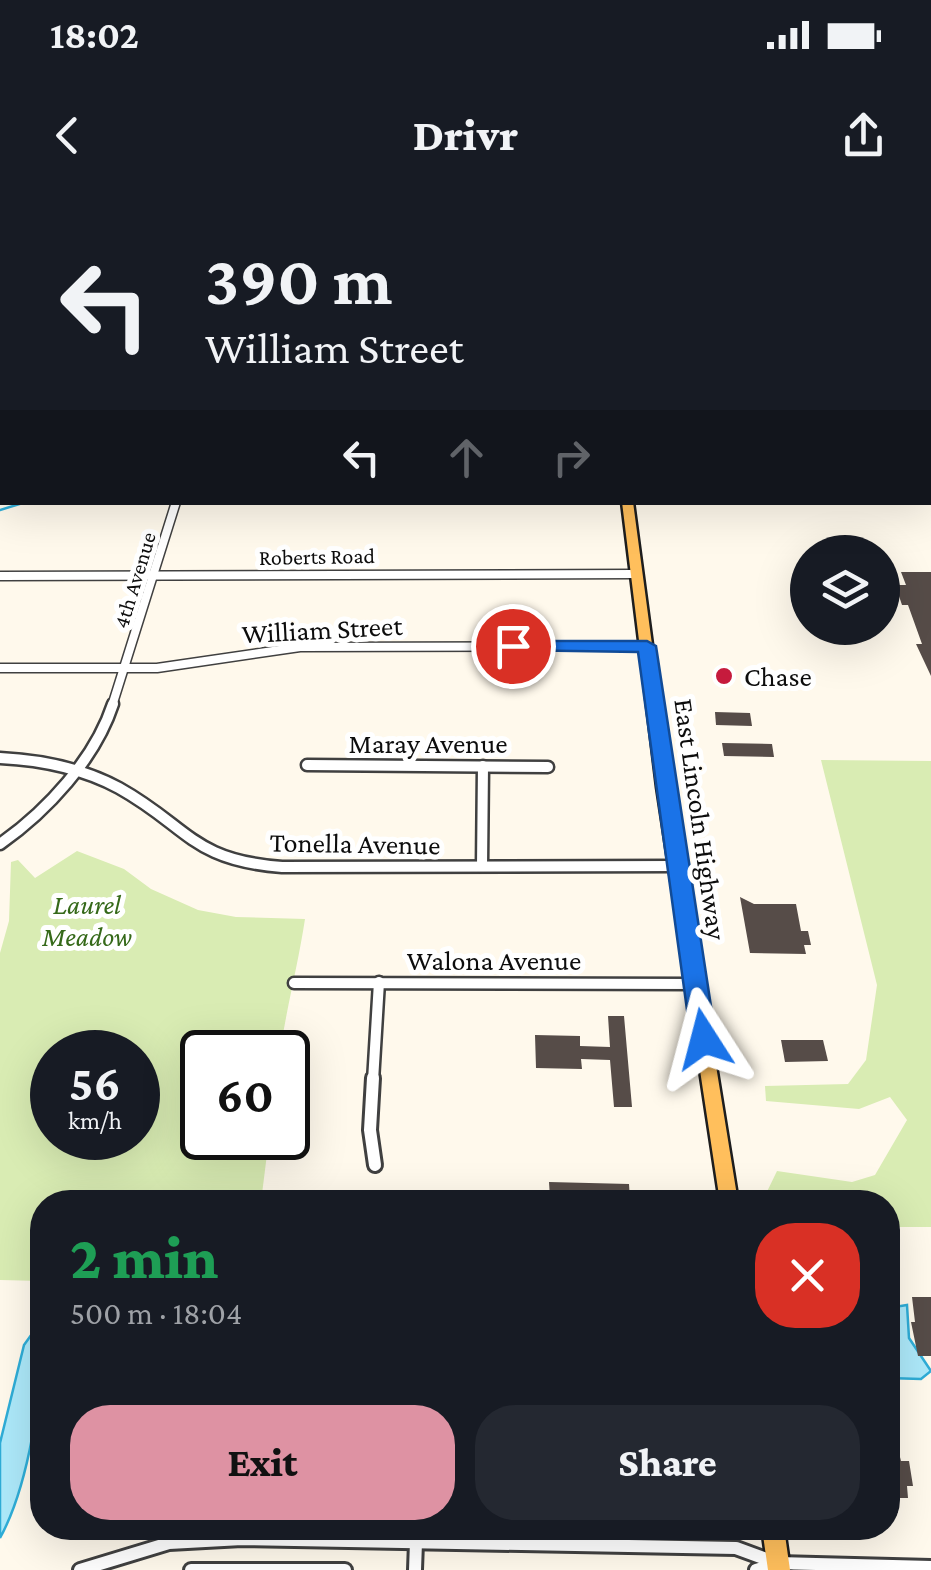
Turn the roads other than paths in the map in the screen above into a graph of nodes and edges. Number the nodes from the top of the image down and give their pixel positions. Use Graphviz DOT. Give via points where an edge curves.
graph roads {
  1 [pos="175,505"];
  2 [pos="627,505"];
  3 [pos="635,574"];
  4 [pos="0,576"];
  5 [pos="153,577"];
  6 [pos="647,646"];
  7 [pos="0,668"];
  8 [pos="125,668"];
  9 [pos="0,758"];
  10 [pos="307,765"];
  11 [pos="483,766"];
  12 [pos="548,767"];
  13 [pos="74,770"];
  14 [pos="0,844"];
  15 [pos="482,866"];
  16 [pos="676,866"];
  17 [pos="378,982"];
  18 [pos="294,984"];
  19 [pos="694,984"];
  20 [pos="376,1166"];
  21 [pos="727,1190"];
  22 [pos="230,1540"];
  23 [pos="392,1540"];
  24 [pos="772,1540"];
  25 [pos="416,1542"];
  26 [pos="771,1568"];
  27 [pos="931,1568"];
  28 [pos="80,1570"];
  29 [pos="191,1570"];
  30 [pos="345,1570"];
  31 [pos="415,1570"];
  1 -- 5 [label="street, 4th Avenue"];
  2 -- 3 [label="main road, East Lincoln Highway"];
  3 -- 5 [label="street, Roberts Road"];
  3 -- 6 [label="main road, East Lincoln Highway"];
  4 -- 5 [label="street, Roberts Road"];
  5 -- 8 [label="street, 4th Avenue"];
  6 -- 8 [label="street, William Street" via="299,647 184,666"];
  6 -- 16 [label="main road, East Lincoln Highway"];
  7 -- 8 [label="street, William Street"];
  8 -- 13 [label="street, 4th Avenue" via="102,737"];
  9 -- 13 [label="street, Tonella Avenue"];
  10 -- 11 [label="street, Maray Avenue"];
  11 -- 12 [label="street, Maray Avenue"];
  11 -- 15 [label="street"];
  13 -- 14 [label="street, 4th Avenue" via="28,824"];
  13 -- 15 [label="street, Tonella Avenue" via="133,796 205,850 241,862"];
  15 -- 16 [label="street, Tonella Avenue"];
  16 -- 19 [label="main road, East Lincoln Highway"];
  17 -- 18 [label="street, Walona Avenue"];
  17 -- 19 [label="street, Walona Avenue"];
  17 -- 20 [label="street" via="370,1130"];
  19 -- 21 [label="main road, East Lincoln Highway"];
  22 -- 28 [label="street" via="169,1544"];
  23 -- 25 [label="street"];
  24 -- 26 [label="main road"];
  25 -- 26 [label="street" via="736,1548"];
  25 -- 31 [label="street"];
  26 -- 27 [label="street"];
  29 -- 30 [label="street"];
}
